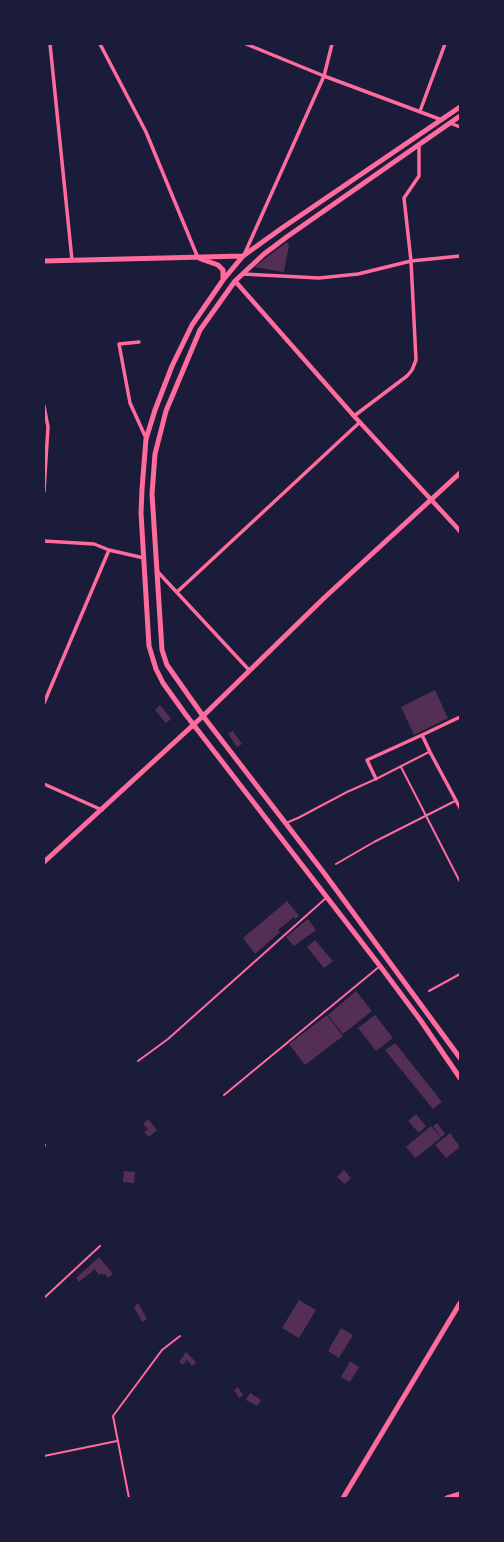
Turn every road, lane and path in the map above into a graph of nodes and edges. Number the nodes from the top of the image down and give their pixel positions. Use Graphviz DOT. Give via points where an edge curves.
graph roads {
  1 [pos="50,44"];
  2 [pos="100,44"];
  3 [pos="246,44"];
  4 [pos="332,44"];
  5 [pos="445,44"];
  6 [pos="324,76"];
  7 [pos="460,107"];
  8 [pos="420,111"];
  9 [pos="460,116"];
  10 [pos="442,120"];
  11 [pos="450,123"];
  12 [pos="460,127"];
  13 [pos="419,145"];
  14 [pos="375,165"];
  15 [pos="380,172"];
  16 [pos="244,256"];
  17 [pos="460,256"];
  18 [pos="198,258"];
  19 [pos="72,260"];
  20 [pos="44,261"];
  21 [pos="411,261"];
  22 [pos="241,274"];
  23 [pos="223,280"];
  24 [pos="235,281"];
  25 [pos="139,342"];
  26 [pos="44,406"];
  27 [pos="155,410"];
  28 [pos="166,413"];
  29 [pos="354,416"];
  30 [pos="360,422"];
  31 [pos="46,427"];
  32 [pos="146,439"];
  33 [pos="460,473"];
  34 [pos="44,491"];
  35 [pos="431,500"];
  36 [pos="460,531"];
  37 [pos="44,541"];
  38 [pos="109,550"];
  39 [pos="144,558"];
  40 [pos="156,570"];
  41 [pos="177,592"];
  42 [pos="249,670"];
  43 [pos="44,703"];
  44 [pos="203,716"];
  45 [pos="460,717"];
  46 [pos="193,724"];
  47 [pos="422,735"];
  48 [pos="430,752"];
  49 [pos="401,767"];
  50 [pos="376,779"];
  51 [pos="44,784"];
  52 [pos="456,800"];
  53 [pos="460,808"];
  54 [pos="102,810"];
  55 [pos="426,816"];
  56 [pos="285,824"];
  57 [pos="44,862"];
  58 [pos="336,864"];
  59 [pos="460,882"];
  60 [pos="327,897"];
  61 [pos="380,966"];
  62 [pos="460,974"];
  63 [pos="409,989"];
  64 [pos="429,991"];
  65 [pos="401,994"];
  66 [pos="460,1058"];
  67 [pos="138,1061"];
  68 [pos="460,1078"];
  69 [pos="224,1095"];
  70 [pos="100,1246"];
  71 [pos="44,1298"];
  72 [pos="460,1303"];
  73 [pos="180,1336"];
  74 [pos="117,1441"];
  75 [pos="44,1456"];
  76 [pos="460,1494"];
  77 [pos="129,1498"];
  78 [pos="343,1498"];
  79 [pos="447,1498"];
  1 -- 19 [label="street"];
  2 -- 18 [label="street" via="146,132"];
  3 -- 6 [label="street"];
  4 -- 6 [label="street"];
  5 -- 8 [label="street"];
  6 -- 8 [label="street"];
  6 -- 16 [label="street"];
  7 -- 10 [label="main road"];
  8 -- 10 [label="street"];
  9 -- 11 [label="main road"];
  10 -- 14 [label="main road"];
  11 -- 12 [label="street"];
  11 -- 13 [label="main road"];
  13 -- 15 [label="main road"];
  13 -- 21 [label="street" via="419,176 404,198"];
  14 -- 15 [label="main road"];
  14 -- 16 [label="main road"];
  15 -- 22 [label="main road" via="288,236"];
  16 -- 18 [label="main road"];
  16 -- 23 [label="main road"];
  17 -- 21 [label="street"];
  18 -- 19 [label="main road"];
  18 -- 23 [label="main road" via="218,265 222,270"];
  19 -- 20 [label="main road"];
  21 -- 22 [label="street" via="358,274 319,278"];
  21 -- 29 [label="street" via="416,360 412,370 401,382"];
  22 -- 24 [label="main road"];
  23 -- 27 [label="main road" via="192,325"];
  24 -- 28 [label="main road" via="200,330"];
  24 -- 29 [label="street"];
  25 -- 32 [label="street" via="119,344 130,403"];
  26 -- 31 [label="street"];
  27 -- 28 [label="main road" via="159,414"];
  27 -- 32 [label="main road"];
  28 -- 40 [label="main road" via="153,468"];
  29 -- 30 [label="street"];
  30 -- 35 [label="street"];
  30 -- 41 [label="street"];
  31 -- 34 [label="street"];
  32 -- 39 [label="main road" via="141,513"];
  33 -- 35 [label="main road"];
  35 -- 36 [label="street"];
  35 -- 42 [label="main road"];
  37 -- 38 [label="street" via="94,544"];
  38 -- 39 [label="street"];
  38 -- 43 [label="street"];
  39 -- 46 [label="main road" via="151,654 163,683"];
  40 -- 41 [label="street"];
  40 -- 44 [label="main road" via="164,658"];
  41 -- 42 [label="street"];
  42 -- 44 [label="main road"];
  44 -- 46 [label="main road"];
  44 -- 56 [label="main road"];
  45 -- 47 [label="street"];
  46 -- 54 [label="main road"];
  46 -- 60 [label="main road"];
  47 -- 48 [label="street"];
  47 -- 50 [label="street" via="367,760"];
  48 -- 49 [label="lane"];
  48 -- 52 [label="street"];
  49 -- 50 [label="lane"];
  49 -- 55 [label="lane"];
  50 -- 56 [label="lane"];
  51 -- 54 [label="street"];
  52 -- 53 [label="street"];
  52 -- 55 [label="lane"];
  54 -- 57 [label="main road"];
  55 -- 58 [label="lane"];
  55 -- 59 [label="lane"];
  56 -- 63 [label="main road"];
  60 -- 61 [label="main road"];
  60 -- 67 [label="lane" via="168,1039"];
  61 -- 65 [label="main road"];
  61 -- 69 [label="lane"];
  62 -- 64 [label="lane"];
  63 -- 65 [label="main road" via="405,988"];
  63 -- 66 [label="main road"];
  65 -- 68 [label="main road"];
  70 -- 71 [label="lane"];
  72 -- 78 [label="main road"];
  73 -- 74 [label="lane" via="162,1350 113,1416"];
  74 -- 75 [label="lane"];
  74 -- 77 [label="lane"];
  76 -- 79 [label="main road"];
}
